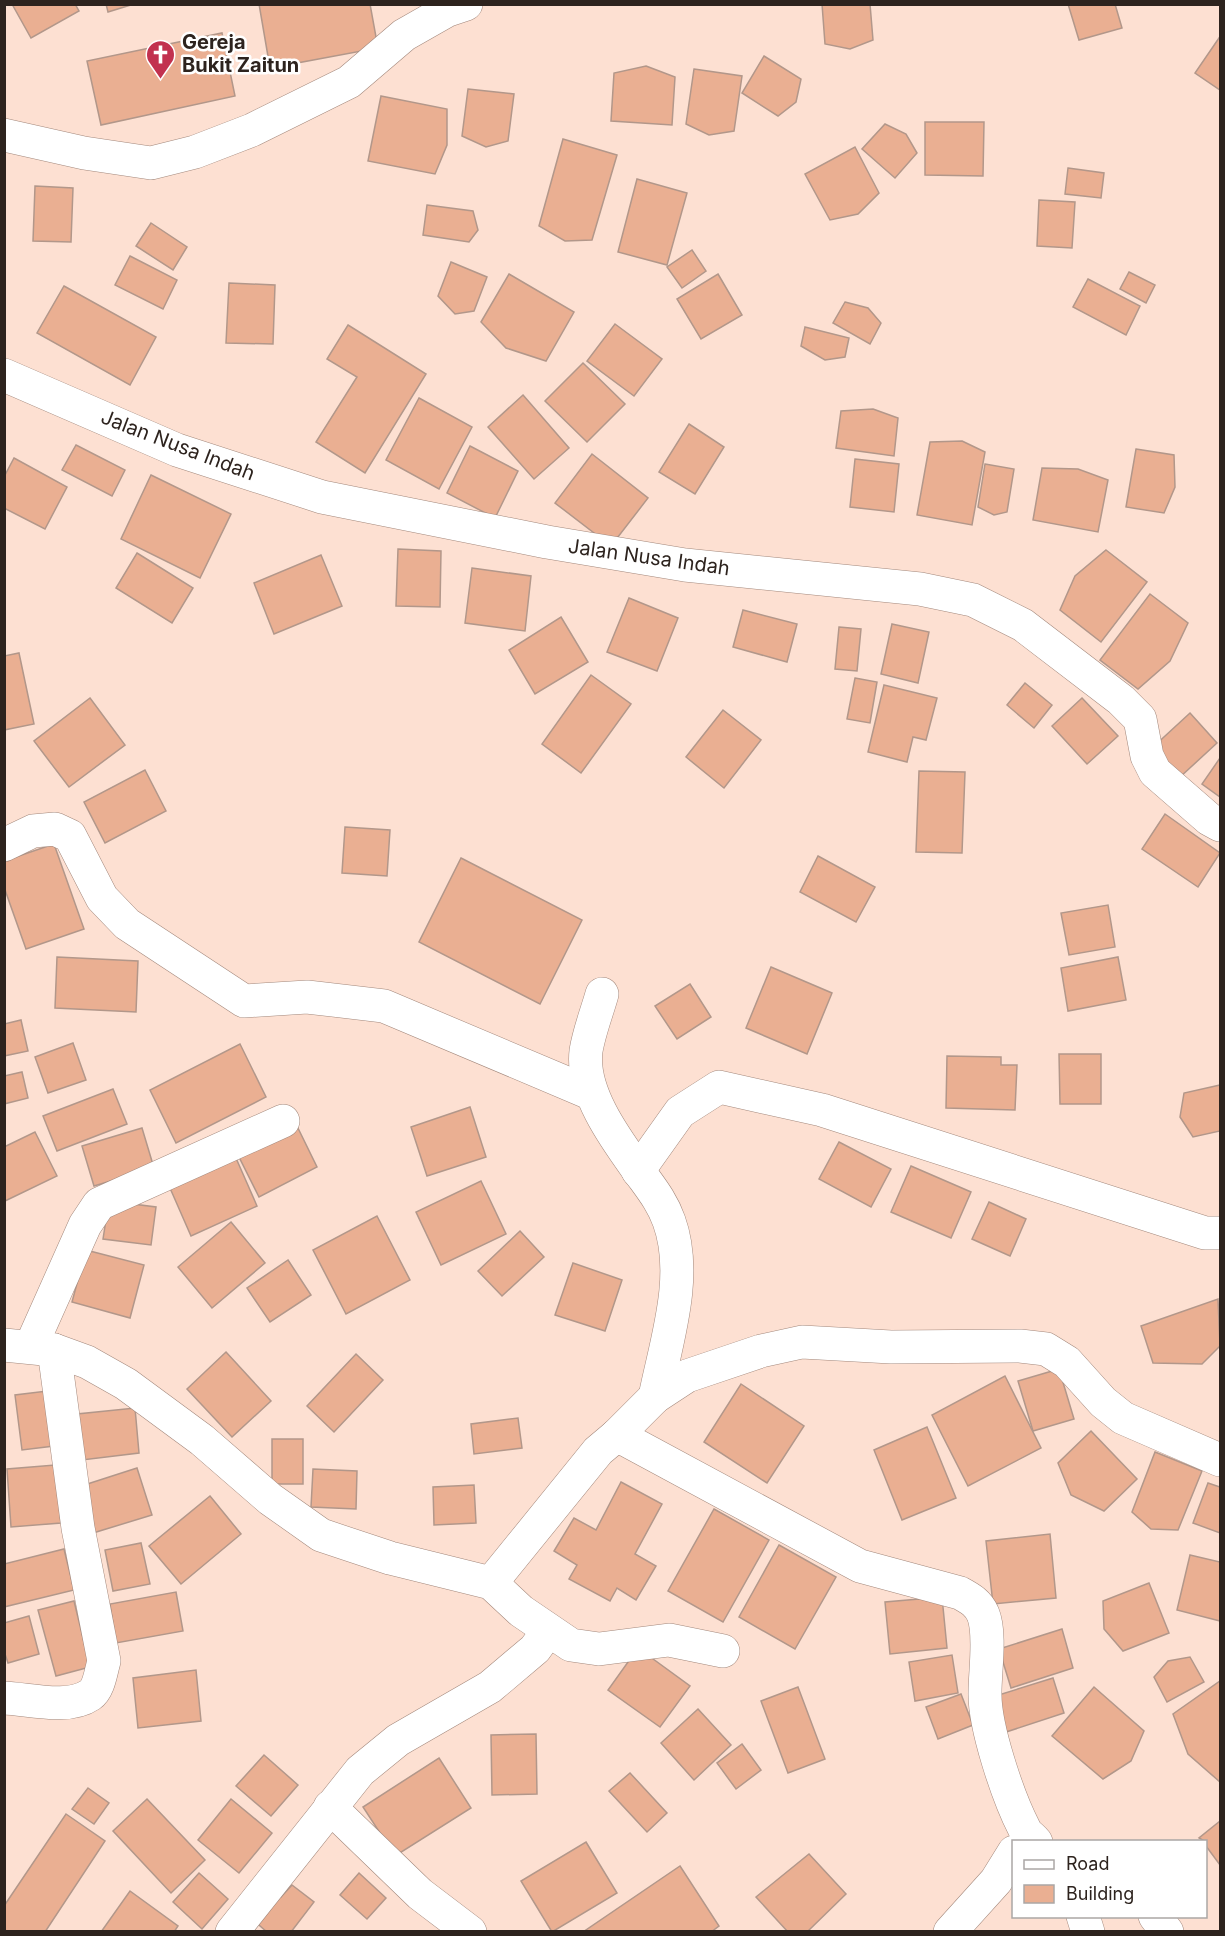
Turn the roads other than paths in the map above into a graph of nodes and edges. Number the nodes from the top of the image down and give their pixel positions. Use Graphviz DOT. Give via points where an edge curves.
graph roads {
  1 [pos="466,4"];
  2 [pos="4,135"];
  3 [pos="4,375"];
  4 [pos="1221,825"];
  5 [pos="4,845"];
  6 [pos="602,994"];
  7 [pos="590,1093"];
  8 [pos="283,1121"];
  9 [pos="639,1172"];
  10 [pos="1221,1233"];
  11 [pos="30,1347"];
  12 [pos="655,1397"];
  13 [pos="617,1435"];
  14 [pos="1221,1460"];
  15 [pos="492,1583"];
  16 [pos="548,1631"];
  17 [pos="723,1650"];
  18 [pos="4,1698"];
  19 [pos="330,1807"];
  20 [pos="1022,1840"];
  21 [pos="1012,1858"];
  22 [pos="1156,1918"];
  23 [pos="232,1932"];
  24 [pos="470,1932"];
  25 [pos="950,1932"];
  26 [pos="1167,1932"];
  1 -- 2 [label="street" via="404,35 349,82 252,130 195,152 151,163"];
  3 -- 4 [label="street, Jalan Nusa Indah" via="177,450 322,497 662,561 920,589 973,600 1023,625 1121,700 1140,719 1147,756 1155,772"];
  5 -- 7 [label="street" via="33,831 55,829 70,836 102,898 127,924 244,1001 308,997 384,1006"];
  6 -- 7 [label="street" via="586,1051"];
  7 -- 9 [label="street"];
  8 -- 11 [label="street" via="99,1204 85,1225"];
  9 -- 10 [label="street" via="680,1112 719,1087 822,1110 1205,1233"];
  9 -- 12 [label="street" via="657,1195 670,1222 677,1270"];
  11 -- 15 [label="street" via="87,1362 126,1384 321,1535 390,1558"];
  11 -- 18 [label="street" via="78,1528 104,1661 91,1695 74,1702"];
  12 -- 13 [label="street"];
  12 -- 14 [label="street" via="687,1376 802,1342 891,1347 1029,1347 1046,1349 1067,1362 1123,1418"];
  13 -- 15 [label="street" via="598,1452"];
  13 -- 20 [label="street" via="860,1566 947,1589 975,1601 984,1616 988,1718"];
  15 -- 16 [label="street"];
  16 -- 17 [label="street" via="571,1645 587,1648 669,1640"];
  16 -- 19 [label="street" via="536,1649 490,1687 398,1740 375,1758"];
  19 -- 23 [label="street"];
  19 -- 24 [label="street" via="420,1894"];
  21 -- 25 [label="street"];
  22 -- 26 [label="street"];
}
